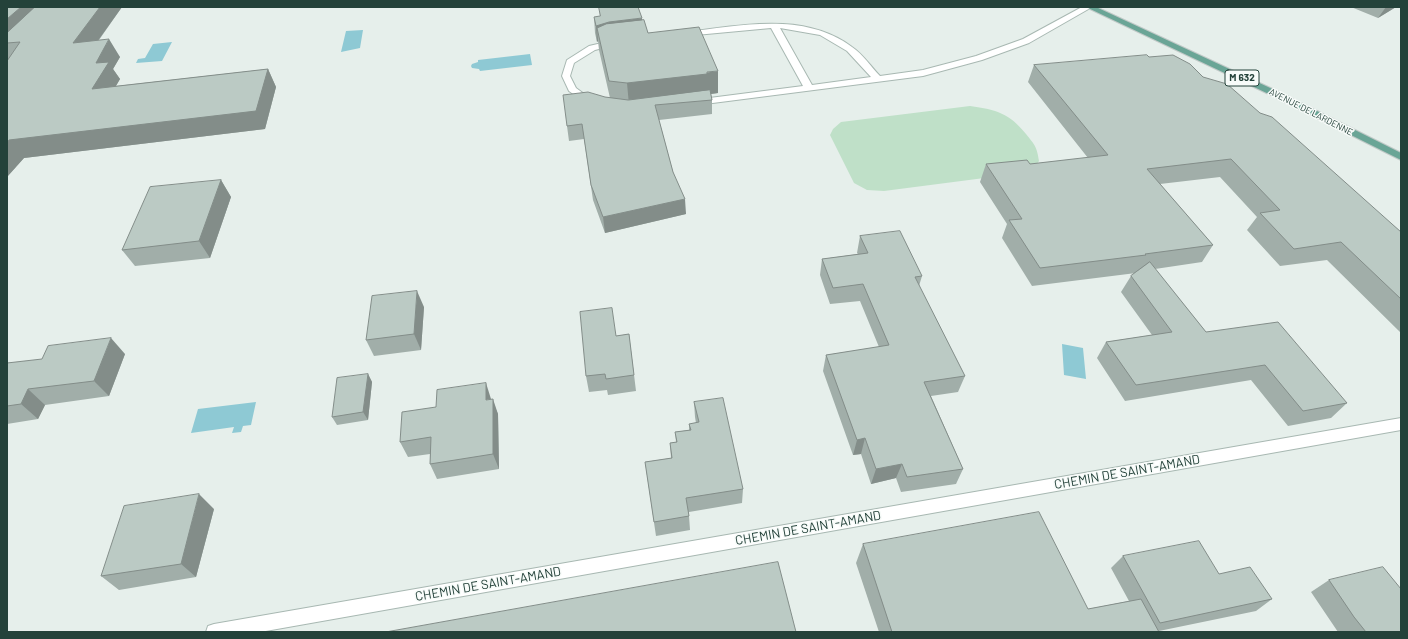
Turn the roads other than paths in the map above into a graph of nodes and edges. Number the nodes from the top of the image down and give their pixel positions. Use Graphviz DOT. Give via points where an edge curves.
graph roads {
  1 [pos="1089,7"];
  2 [pos="774,25"];
  3 [pos="677,34"];
  4 [pos="623,41"];
  5 [pos="878,79"];
  6 [pos="809,88"];
  7 [pos="691,103"];
  8 [pos="598,106"];
  9 [pos="1401,157"];
  10 [pos="1401,424"];
  11 [pos="214,632"];
  1 -- 5 [label="street" via="1026,41 979,58 922,72"];
  1 -- 9 [label="main road, AVENUE DE LARDENNE / M 632" via="1278,95"];
  2 -- 3 [label="street"];
  2 -- 5 [label="street" via="824,33 850,49"];
  2 -- 6 [label="street"];
  4 -- 8 [label="street" via="592,48 570,62 566,76 572,89"];
  5 -- 6 [label="street"];
  6 -- 7 [label="street"];
  10 -- 11 [label="street, CHEMIN DE SAINT-AMAND"];
}
